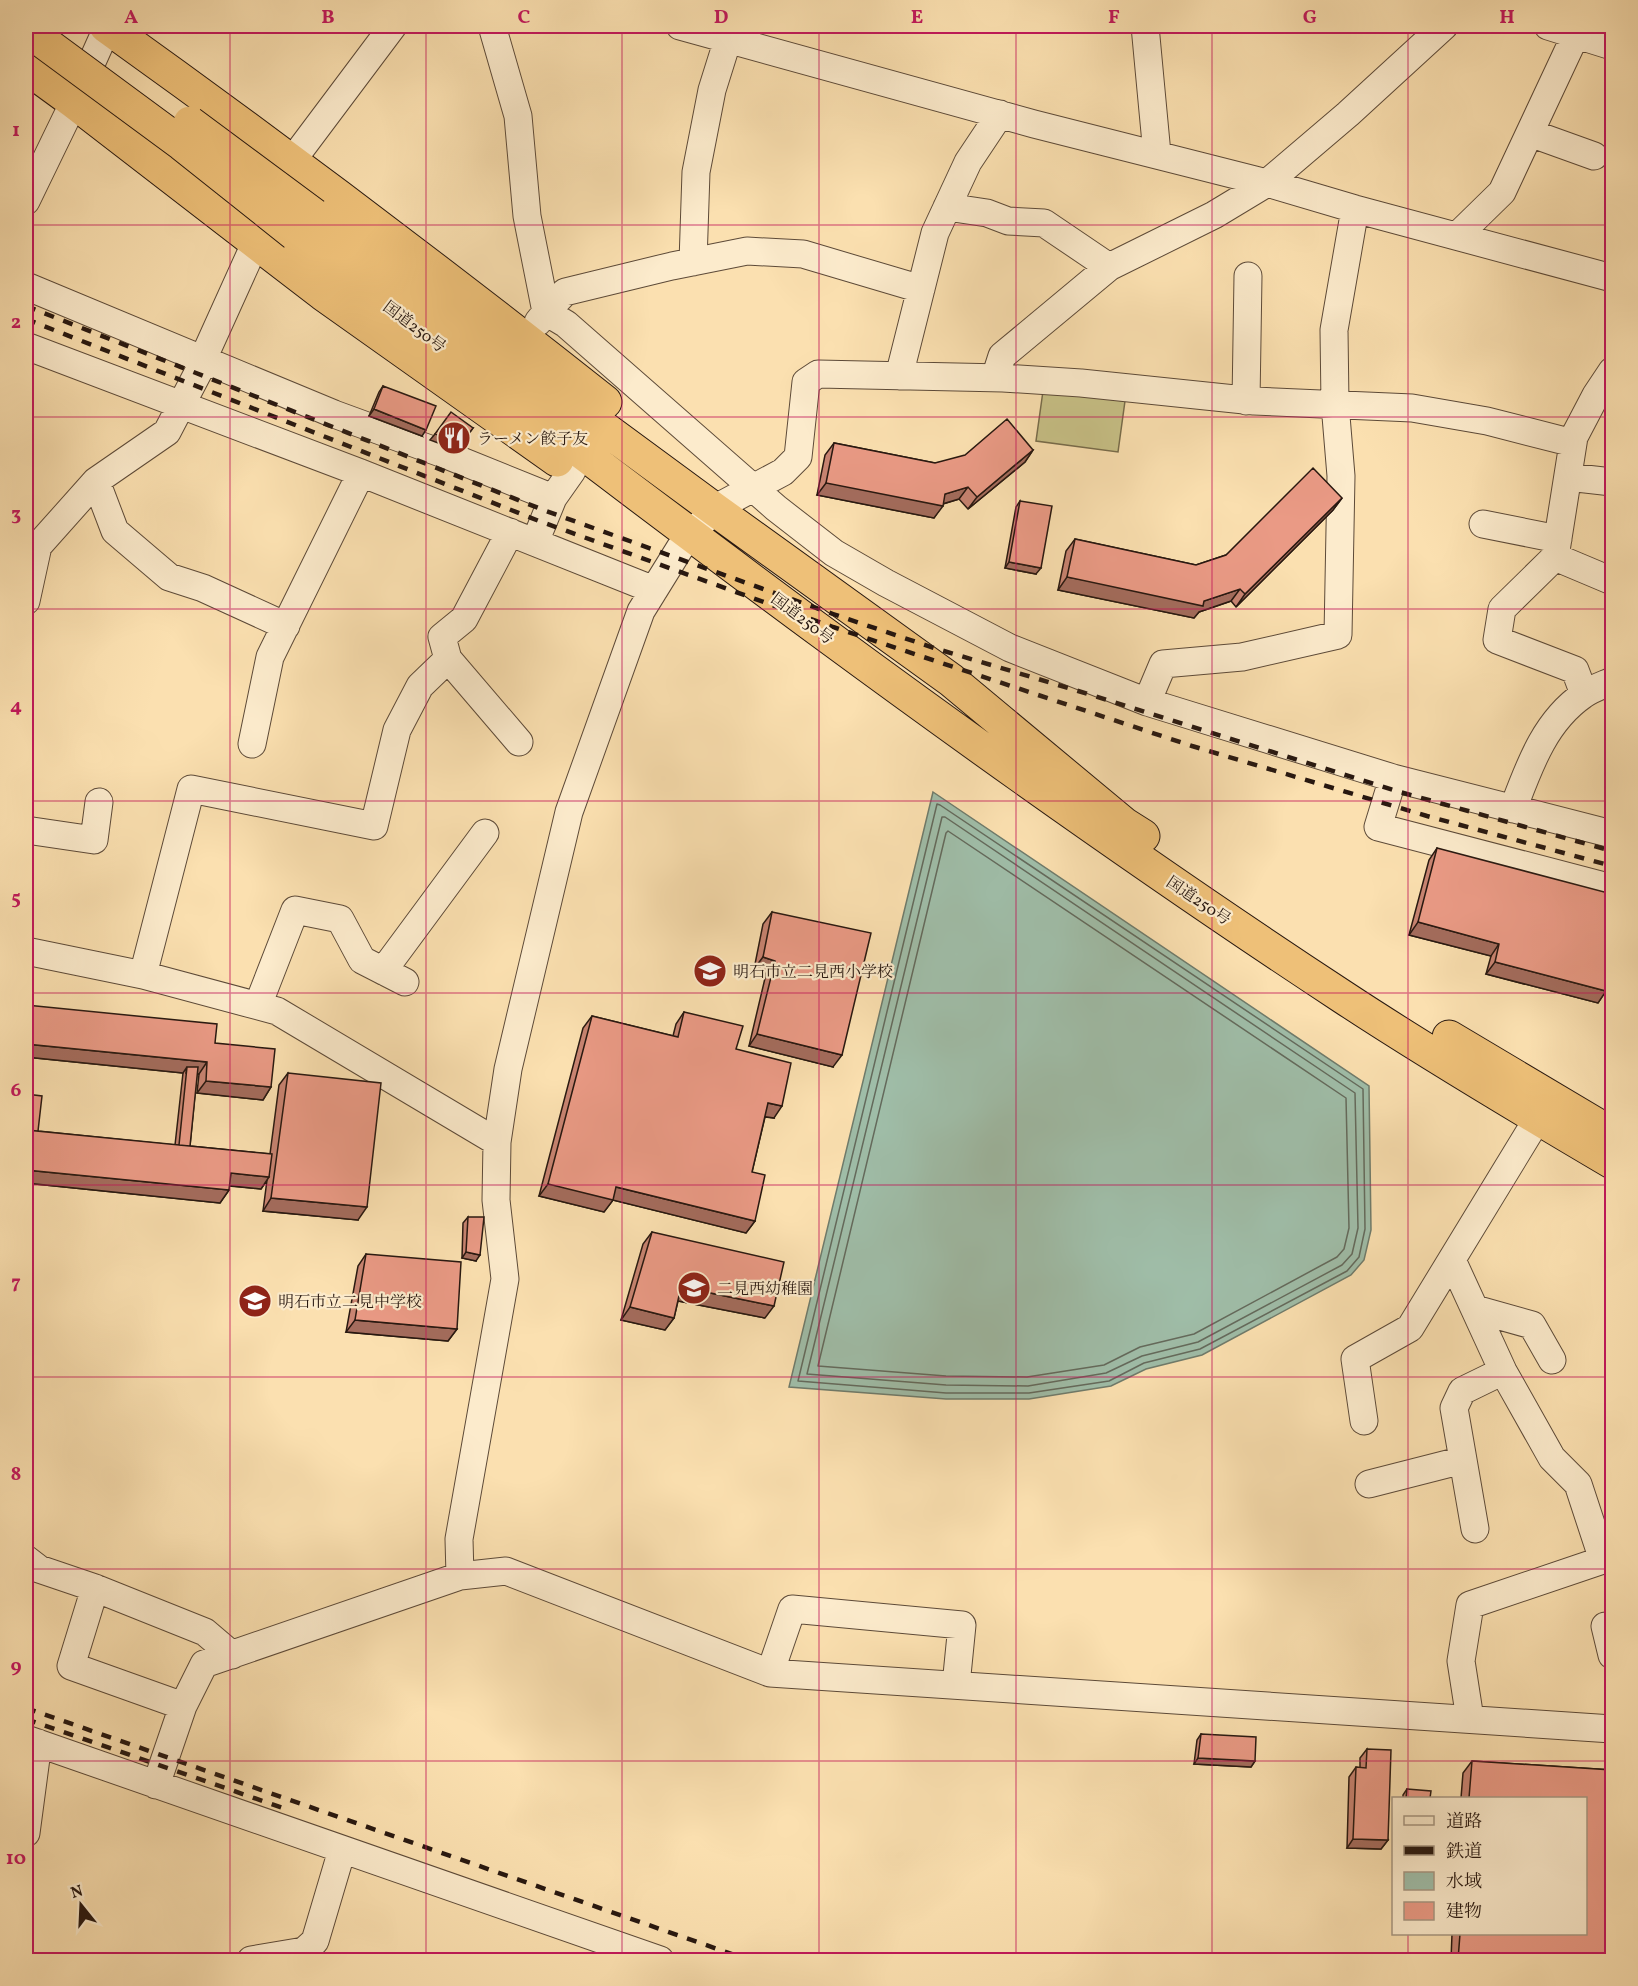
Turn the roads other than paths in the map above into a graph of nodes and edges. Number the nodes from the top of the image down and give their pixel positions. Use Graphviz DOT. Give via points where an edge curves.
graph roads {
  1 [pos="58,26"];
  2 [pos="107,26"];
  3 [pos="393,26"];
  4 [pos="492,26"];
  5 [pos="680,26"];
  6 [pos="1145,26"];
  7 [pos="1444,26"];
  8 [pos="1548,26"];
  9 [pos="26,29"];
  10 [pos="734,32"];
  11 [pos="1576,34"];
  12 [pos="1612,46"];
  13 [pos="26,67"];
  14 [pos="74,102"];
  15 [pos="1000,114"];
  16 [pos="1530,132"];
  17 [pos="1157,154"];
  18 [pos="1594,156"];
  19 [pos="291,162"];
  20 [pos="1267,183"];
  21 [pos="26,201"];
  22 [pos="947,207"];
  23 [pos="1355,209"];
  24 [pos="305,225"];
  25 [pos="1457,236"];
  26 [pos="256,242"];
  27 [pos="693,262"];
  28 [pos="1109,267"];
  29 [pos="1248,276"];
  30 [pos="1612,278"];
  31 [pos="26,286"];
  32 [pos="921,289"];
  33 [pos="546,312"];
  34 [pos="525,338"];
  35 [pos="26,346"];
  36 [pos="203,359"];
  37 [pos="1612,371"];
  38 [pos="899,376"];
  39 [pos="995,378"];
  40 [pos="1246,401"];
  41 [pos="181,404"];
  42 [pos="1335,404"];
  43 [pos="1573,443"];
  44 [pos="572,471"];
  45 [pos="361,472"];
  46 [pos="1568,477"];
  47 [pos="96,481"];
  48 [pos="1612,482"];
  49 [pos="753,488"];
  50 [pos="631,491"];
  51 [pos="553,498"];
  52 [pos="714,509"];
  53 [pos="1483,524"];
  54 [pos="510,532"];
  55 [pos="693,536"];
  56 [pos="535,542"];
  57 [pos="1557,548"];
  58 [pos="1612,581"];
  59 [pos="654,590"];
  60 [pos="26,601"];
  61 [pos="286,626"];
  62 [pos="448,659"];
  63 [pos="1612,681"];
  64 [pos="1584,694"];
  65 [pos="1147,702"];
  66 [pos="519,742"];
  67 [pos="252,744"];
  68 [pos="1393,778"];
  69 [pos="99,802"];
  70 [pos="1513,809"];
  71 [pos="26,830"];
  72 [pos="485,833"];
  73 [pos="1612,834"];
  74 [pos="1612,888"];
  75 [pos="26,951"];
  76 [pos="143,975"];
  77 [pos="258,1005"];
  78 [pos="1538,1118"];
  79 [pos="1612,1134"];
  80 [pos="497,1142"];
  81 [pos="1612,1162"];
  82 [pos="1452,1260"];
  83 [pos="1475,1310"];
  84 [pos="1552,1360"];
  85 [pos="1503,1371"];
  86 [pos="1364,1420"];
  87 [pos="1463,1460"];
  88 [pos="1370,1484"];
  89 [pos="1475,1529"];
  90 [pos="26,1559"];
  91 [pos="460,1576"];
  92 [pos="95,1588"];
  93 [pos="1605,1626"];
  94 [pos="232,1654"];
  95 [pos="1612,1655"];
  96 [pos="770,1673"];
  97 [pos="956,1685"];
  98 [pos="183,1706"];
  99 [pos="1470,1719"];
  100 [pos="1612,1729"];
  101 [pos="32,1741"];
  102 [pos="156,1785"];
  103 [pos="26,1833"];
  104 [pos="342,1850"];
  105 [pos="651,1959"];
  106 [pos="251,1960"];
  1 -- 24 [label="highway, 国道250号, bridge"];
  2 -- 14 [label="street"];
  2 -- 19 [label="highway"];
  3 -- 19 [label="street"];
  4 -- 33 [label="street" via="518,116 527,216"];
  5 -- 10 [label="street"];
  6 -- 17 [label="street"];
  7 -- 20 [label="street"];
  8 -- 11 [label="street"];
  9 -- 24 [label="highway, 国道250号, bridge" via="182,144"];
  10 -- 15 [label="street"];
  10 -- 27 [label="street" via="712,90 696,172"];
  11 -- 12 [label="street"];
  11 -- 16 [label="street"];
  13 -- 14 [label="highway"];
  14 -- 21 [label="street"];
  14 -- 26 [label="highway"];
  15 -- 17 [label="street"];
  15 -- 22 [label="street" via="968,162"];
  16 -- 18 [label="street"];
  16 -- 25 [label="street" via="1502,192"];
  17 -- 20 [label="street"];
  19 -- 26 [label="street"];
  19 -- 34 [label="highway"];
  20 -- 23 [label="street"];
  20 -- 28 [label="street" via="1214,215"];
  22 -- 28 [label="street" via="987,213 1008,221 1044,223"];
  22 -- 32 [label="street" via="935,233"];
  23 -- 25 [label="street"];
  23 -- 42 [label="street" via="1334,330"];
  24 -- 50 [label="highway, 国道250号"];
  24 -- 52 [label="highway, 国道250号"];
  25 -- 30 [label="street"];
  26 -- 36 [label="street"];
  26 -- 44 [label="highway" via="391,344"];
  27 -- 32 [label="street" via="747,251 803,254"];
  27 -- 33 [label="street" via="565,292"];
  28 -- 39 [label="street" via="1002,356"];
  29 -- 40 [label="street"];
  31 -- 36 [label="street"];
  32 -- 38 [label="street"];
  33 -- 34 [label="street"];
  33 -- 49 [label="street" via="566,324"];
  34 -- 52 [label="highway" via="685,465"];
  35 -- 41 [label="street"];
  36 -- 41 [label="street"];
  36 -- 51 [label="street"];
  37 -- 43 [label="street"];
  38 -- 39 [label="street"];
  38 -- 49 [label="street" via="818,374 806,382 798,458 783,472"];
  39 -- 40 [label="street"];
  40 -- 42 [label="street"];
  41 -- 45 [label="street"];
  41 -- 47 [label="street" via="167,432"];
  42 -- 43 [label="street" via="1412,408 1487,421"];
  42 -- 65 [label="street" via="1341,476 1338,635 1242,657 1163,664"];
  43 -- 46 [label="street"];
  44 -- 50 [label="highway" via="602,490"];
  44 -- 51 [label="street"];
  45 -- 54 [label="street"];
  45 -- 61 [label="street"];
  46 -- 48 [label="street"];
  46 -- 57 [label="street"];
  47 -- 60 [label="street" via="38,546"];
  47 -- 61 [label="street" via="115,531 169,577"];
  49 -- 52 [label="street"];
  49 -- 65 [label="street" via="834,553 886,583 1010,648"];
  50 -- 55 [label="highway, 国道250号"];
  51 -- 56 [label="street"];
  52 -- 55 [label="street"];
  52 -- 79 [label="highway, 国道250号" via="951,680 1124,824 1367,988"];
  53 -- 57 [label="street"];
  54 -- 56 [label="street"];
  54 -- 62 [label="street" via="464,619 442,637"];
  55 -- 59 [label="street"];
  55 -- 78 [label="highway, 国道250号" via="1120,847 1346,999"];
  56 -- 59 [label="street"];
  57 -- 58 [label="street"];
  57 -- 64 [label="street" via="1502,609 1497,640 1575,670"];
  59 -- 80 [label="street" via="641,611 570,812 508,1069"];
  61 -- 67 [label="street" via="270,657"];
  62 -- 66 [label="street"];
  62 -- 76 [label="street" via="420,686 397,730 374,825 191,789"];
  63 -- 64 [label="street"];
  64 -- 70 [label="street" via="1560,714 1533,756"];
  65 -- 68 [label="street"];
  68 -- 70 [label="street"];
  68 -- 74 [label="street" via="1378,827"];
  69 -- 71 [label="street" via="94,840"];
  70 -- 73 [label="street"];
  72 -- 77 [label="street" via="394,976 362,960 340,920 296,910"];
  75 -- 76 [label="street"];
  76 -- 77 [label="street"];
  77 -- 80 [label="street" via="277,1011"];
  78 -- 81 [label="highway, 国道250号"];
  78 -- 82 [label="street"];
  80 -- 91 [label="street" via="496,1200 506,1279 459,1539"];
  82 -- 83 [label="street"];
  82 -- 86 [label="street" via="1410,1328 1355,1359"];
  83 -- 84 [label="street" via="1532,1325"];
  83 -- 85 [label="street"];
  85 -- 87 [label="street" via="1462,1391 1454,1408"];
  85 -- 99 [label="street" via="1552,1458 1578,1485 1603,1560 1470,1605 1461,1661"];
  87 -- 88 [label="street"];
  87 -- 89 [label="street"];
  90 -- 92 [label="street" via="39,1569"];
  91 -- 94 [label="street"];
  91 -- 96 [label="street" via="506,1571"];
  92 -- 94 [label="street" via="205,1632"];
  92 -- 98 [label="street" via="71,1666"];
  93 -- 95 [label="street"];
  94 -- 98 [label="street" via="204,1664"];
  96 -- 97 [label="street"];
  96 -- 97 [label="street" via="792,1609 962,1625"];
  97 -- 99 [label="street"];
  98 -- 102 [label="street"];
  99 -- 100 [label="street"];
  101 -- 102 [label="street"];
  101 -- 103 [label="street"];
  102 -- 104 [label="street"];
  104 -- 105 [label="street"];
  104 -- 106 [label="street" via="315,1941 304,1951"];
}
